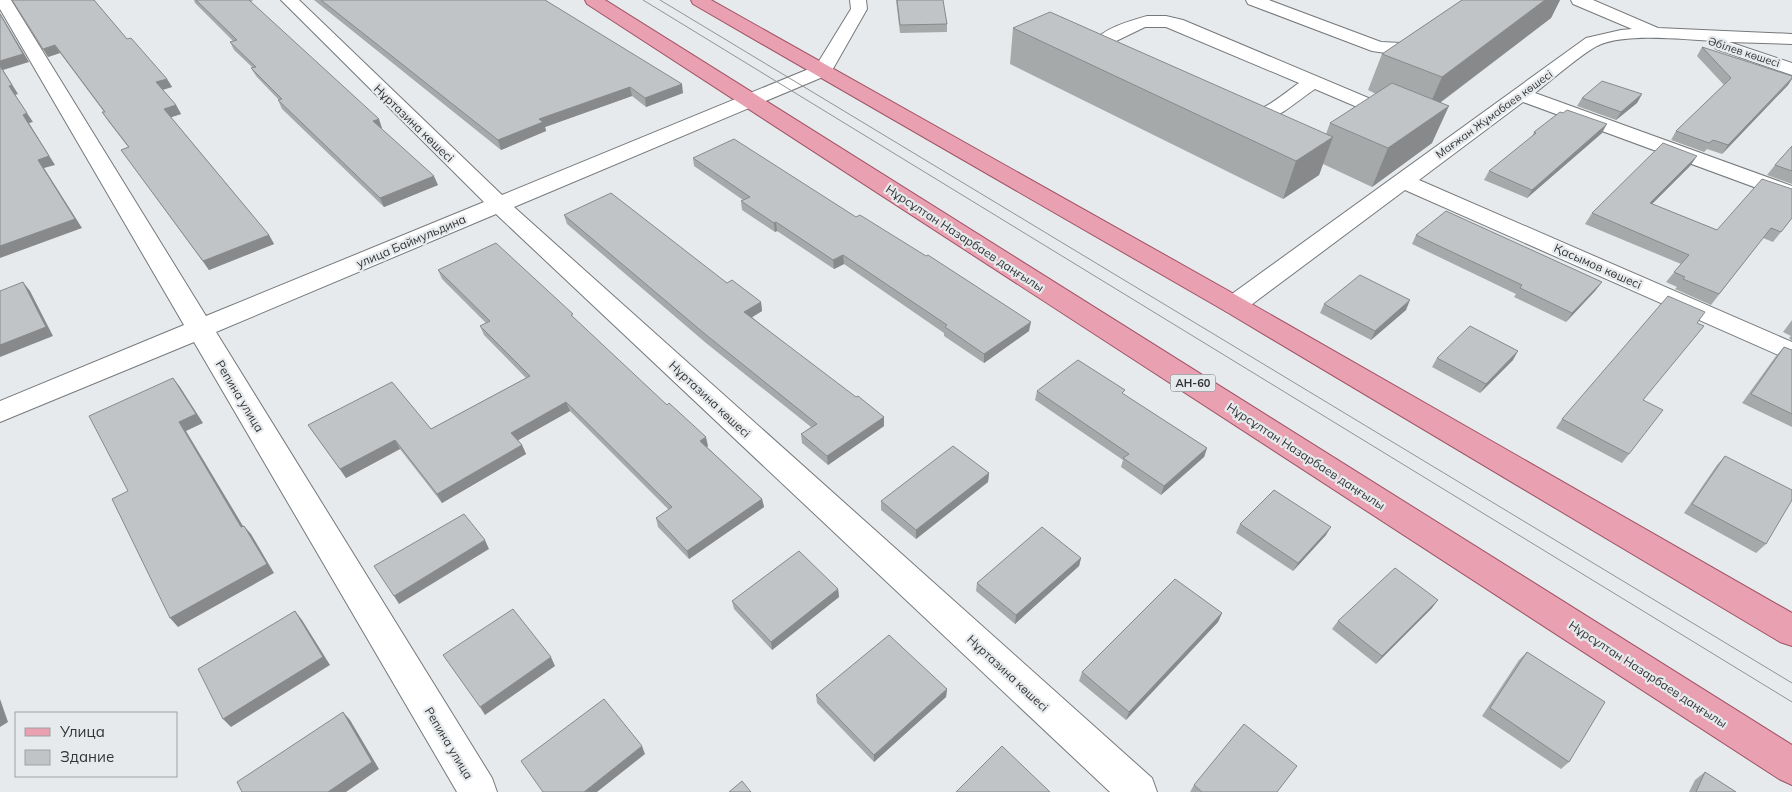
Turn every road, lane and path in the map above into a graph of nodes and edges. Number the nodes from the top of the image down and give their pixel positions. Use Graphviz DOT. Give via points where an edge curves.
graph roads {
  1 [pos="3,0"];
  2 [pos="289,0"];
  3 [pos="593,0"];
  4 [pos="699,0"];
  5 [pos="858,0"];
  6 [pos="1254,0"];
  7 [pos="1476,0"];
  8 [pos="1579,0"];
  9 [pos="1656,33"];
  10 [pos="1695,36"];
  11 [pos="1792,39"];
  12 [pos="1140,64"];
  13 [pos="1792,69"];
  14 [pos="823,70"];
  15 [pos="1313,82"];
  16 [pos="1521,94"];
  17 [pos="750,100"];
  18 [pos="1224,105"];
  19 [pos="1411,123"];
  20 [pos="1404,180"];
  21 [pos="1792,194"];
  22 [pos="498,204"];
  23 [pos="1234,305"];
  24 [pos="199,329"];
  25 [pos="1792,352"];
  26 [pos="0,412"];
  27 [pos="1792,631"];
  28 [pos="1792,766"];
  29 [pos="478,792"];
  30 [pos="1138,792"];
  1 -- 24 [label="street, Репина улица"];
  2 -- 22 [label="street, Нұртазина көшесі"];
  3 -- 17 [label="main road, Нұрсұлтан Назарбаев даңғылы / АН-60"];
  4 -- 14 [label="main road"];
  5 -- 14 [label="street" via="859,9"];
  6 -- 7 [label="street" via="1378,47 1393,49 1406,48"];
  8 -- 9 [label="street"];
  9 -- 10 [label="street, Мағжан Жұмабаев көшесі"];
  9 -- 16 [label="street, Мағжан Жұмабаев көшесі" via="1621,35 1592,42"];
  10 -- 11 [label="street, Мағжан Жұмабаев көшесі"];
  10 -- 13 [label="street, Әбілев көшесі"];
  12 -- 15 [label="street" via="1106,48 1104,40 1144,21 1155,20 1177,24"];
  14 -- 17 [label="street, улица Баймульдина"];
  14 -- 23 [label="main road"];
  15 -- 18 [label="street" via="1266,114 1246,114"];
  15 -- 19 [label="street"];
  16 -- 20 [label="street, Мағжан Жұмабаев көшесі" via="1447,138"];
  16 -- 21 [label="street"];
  17 -- 22 [label="street, улица Баймульдина"];
  17 -- 28 [label="main road, Нұрсұлтан Назарбаев даңғылы / АН-60"];
  20 -- 23 [label="street, Мағжан Жұмабаев көшесі"];
  20 -- 25 [label="street, Қасымов көшесі"];
  22 -- 24 [label="street, улица Баймульдина"];
  22 -- 30 [label="street, Нұртазина көшесі"];
  23 -- 27 [label="main road"];
  24 -- 26 [label="street, улица Баймульдина"];
  24 -- 29 [label="street, Репина улица"];
}
